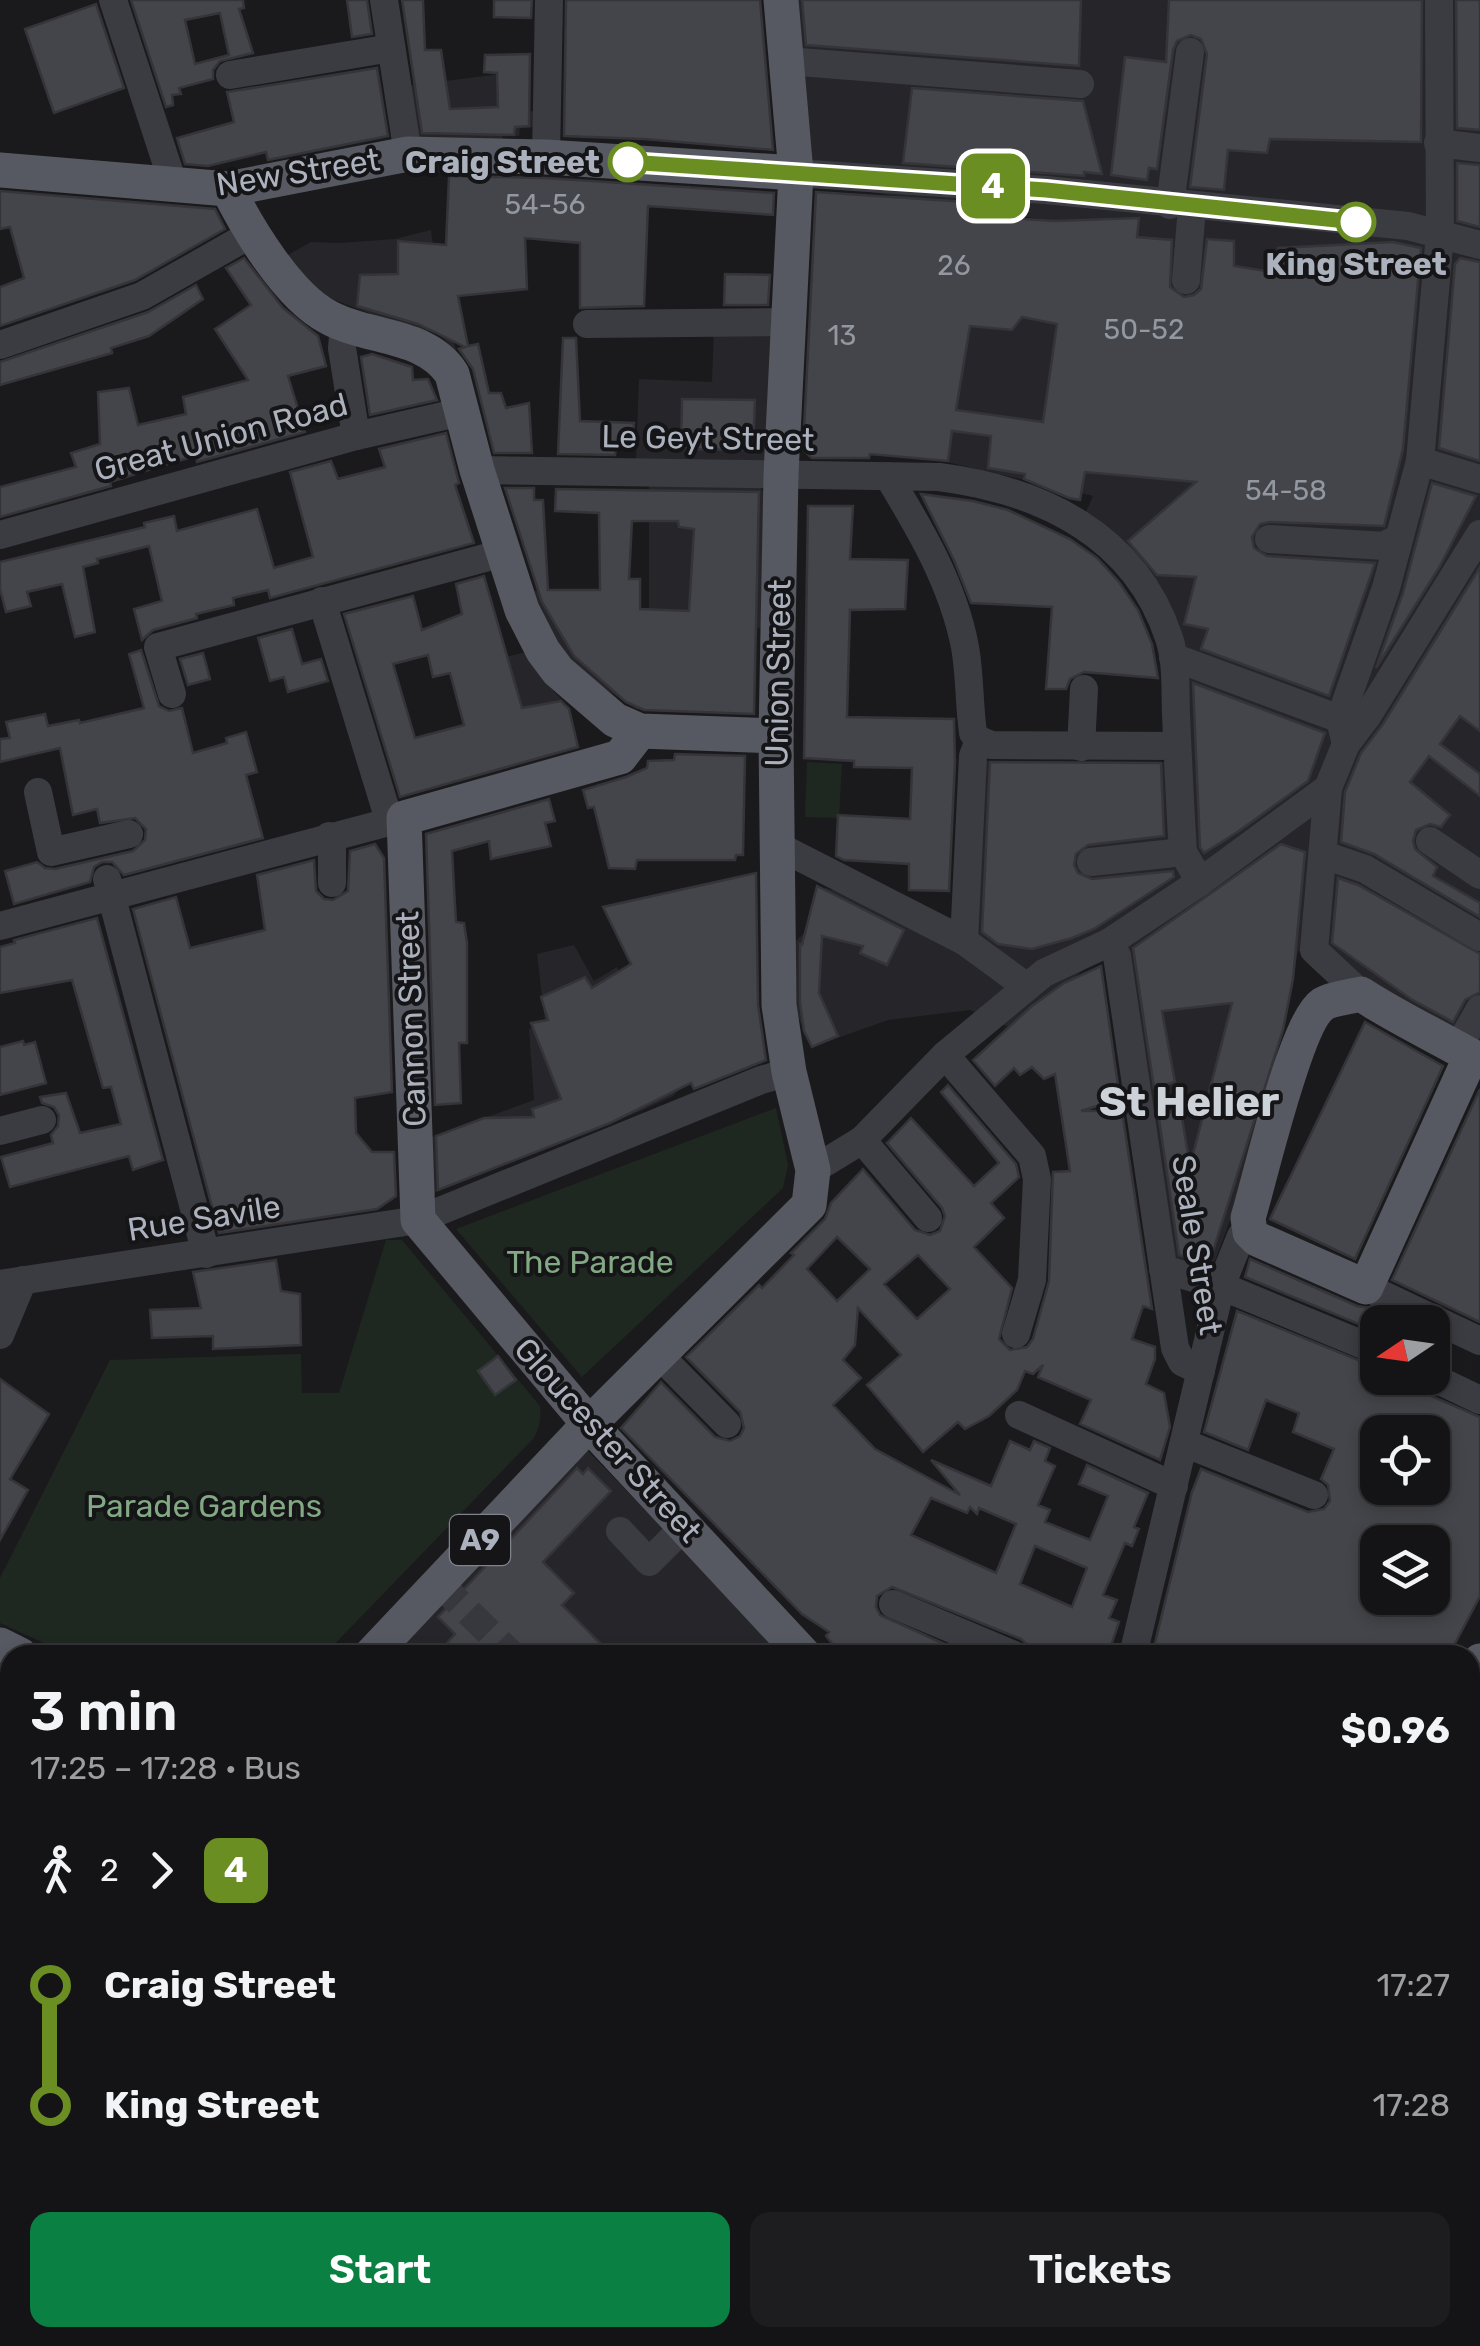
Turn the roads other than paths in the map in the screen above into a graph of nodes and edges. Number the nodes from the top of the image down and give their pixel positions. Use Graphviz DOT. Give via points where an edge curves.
graph roads {
  1 [pos="114,0"];
  2 [pos="384,0"];
  3 [pos="549,0"];
  4 [pos="781,0"];
  5 [pos="1439,0"];
  6 [pos="391,48"];
  7 [pos="1190,52"];
  8 [pos="787,61"];
  9 [pos="230,75"];
  10 [pos="1080,84"];
  11 [pos="1438,143"];
  12 [pos="1480,148"];
  13 [pos="408,154"];
  14 [pos="546,158"];
  15 [pos="0,170"];
  16 [pos="796,173"];
  17 [pos="173,183"];
  18 [pos="228,190"];
  19 [pos="1181,206"];
  20 [pos="253,232"];
  21 [pos="1440,234"];
  22 [pos="1480,245"];
  23 [pos="1186,280"];
  24 [pos="790,322"];
  25 [pos="588,324"];
  26 [pos="344,326"];
  27 [pos="0,345"];
  28 [pos="461,412"];
  29 [pos="356,436"];
  30 [pos="1420,460"];
  31 [pos="476,470"];
  32 [pos="781,474"];
  33 [pos="888,476"];
  34 [pos="1480,480"];
  35 [pos="0,534"];
  36 [pos="1480,534"];
  37 [pos="1268,538"];
  38 [pos="1398,544"];
  39 [pos="503,553"];
  40 [pos="322,601"];
  41 [pos="1173,657"];
  42 [pos="1084,688"];
  43 [pos="172,694"];
  44 [pos="640,731"];
  45 [pos="1343,732"];
  46 [pos="776,736"];
  47 [pos="985,743"];
  48 [pos="1177,746"];
  49 [pos="1080,747"];
  50 [pos="1328,788"];
  51 [pos="38,792"];
  52 [pos="397,819"];
  53 [pos="128,834"];
  54 [pos="328,836"];
  55 [pos="1430,840"];
  56 [pos="776,845"];
  57 [pos="1183,852"];
  58 [pos="1324,855"];
  59 [pos="1091,862"];
  60 [pos="1480,874"];
  61 [pos="1200,882"];
  62 [pos="332,883"];
  63 [pos="108,886"];
  64 [pos="0,926"];
  65 [pos="1480,937"];
  66 [pos="964,941"];
  67 [pos="1110,942"];
  68 [pos="1027,987"];
  69 [pos="1360,994"];
  70 [pos="1480,1009"];
  71 [pos="945,1055"];
  72 [pos="1469,1055"];
  73 [pos="789,1072"];
  74 [pos="42,1120"];
  75 [pos="0,1131"];
  76 [pos="862,1140"];
  77 [pos="814,1170"];
  78 [pos="928,1218"];
  79 [pos="418,1220"];
  80 [pos="1250,1232"];
  81 [pos="206,1254"];
  82 [pos="1163,1270"];
  83 [pos="12,1282"];
  84 [pos="1221,1286"];
  85 [pos="1366,1287"];
  86 [pos="1016,1334"];
  87 [pos="0,1335"];
  88 [pos="1480,1341"];
  89 [pos="1360,1344"];
  90 [pos="659,1355"];
  91 [pos="1201,1371"];
  92 [pos="1450,1386"];
  93 [pos="1480,1400"];
  94 [pos="1019,1415"];
  95 [pos="589,1424"];
  96 [pos="727,1424"];
  97 [pos="1184,1443"];
  98 [pos="1174,1486"];
  99 [pos="1314,1495"];
  100 [pos="684,1526"];
  101 [pos="620,1532"];
  102 [pos="894,1604"];
  103 [pos="380,1645"];
  104 [pos="795,1645"];
  105 [pos="990,1645"];
  106 [pos="1135,1645"];
  1 -- 17 [label="street"];
  2 -- 6 [label="street"];
  3 -- 14 [label="street"];
  4 -- 8 [label="main road, Union Street"];
  5 -- 11 [label="street"];
  6 -- 9 [label="street"];
  6 -- 13 [label="street"];
  7 -- 19 [label="street"];
  8 -- 10 [label="street"];
  8 -- 16 [label="main road, Union Street"];
  11 -- 12 [label="street"];
  11 -- 21 [label="street"];
  13 -- 14 [label="main road, New Street"];
  13 -- 18 [label="main road, New Street"];
  14 -- 16 [label="main road, New Street"];
  15 -- 17 [label="main road, New Street"];
  16 -- 19 [label="street, New Street"];
  16 -- 24 [label="main road, Union Street"];
  17 -- 18 [label="main road, New Street"];
  18 -- 20 [label="main road"];
  19 -- 21 [label="street, New Street"];
  19 -- 23 [label="street"];
  20 -- 26 [label="main road" via="296,290"];
  20 -- 27 [label="street" via="142,296"];
  21 -- 22 [label="street, New Street"];
  21 -- 30 [label="street"];
  24 -- 25 [label="street"];
  24 -- 32 [label="main road, Union Street"];
  26 -- 28 [label="main road" via="407,342 444,362"];
  26 -- 29 [label="street"];
  28 -- 29 [label="street, Great Union Road"];
  28 -- 31 [label="main road"];
  29 -- 35 [label="street, Great Union Road"];
  30 -- 34 [label="street"];
  30 -- 38 [label="street"];
  31 -- 32 [label="street, Le Geyt Street"];
  31 -- 39 [label="main road"];
  32 -- 33 [label="street, Le Geyt Street"];
  32 -- 46 [label="main road, Union Street"];
  33 -- 41 [label="street, Le Geyt Street" via="939,477 1055,509 1110,544 1144,581"];
  33 -- 47 [label="street" via="949,592 965,650 973,732"];
  36 -- 45 [label="street" via="1368,714"];
  37 -- 38 [label="street"];
  38 -- 45 [label="street"];
  39 -- 40 [label="street"];
  39 -- 44 [label="main road" via="543,652 615,720"];
  40 -- 43 [label="street" via="158,647"];
  40 -- 52 [label="street"];
  41 -- 45 [label="street"];
  41 -- 48 [label="street, Le Geyt Street"];
  42 -- 49 [label="street"];
  44 -- 46 [label="main road"];
  44 -- 52 [label="main road" via="620,757"];
  45 -- 50 [label="street"];
  46 -- 56 [label="main road, Union Street"];
  47 -- 49 [label="street"];
  47 -- 66 [label="street" via="973,756"];
  48 -- 49 [label="street"];
  48 -- 57 [label="street, Le Geyt Street"];
  50 -- 58 [label="street"];
  50 -- 61 [label="street"];
  51 -- 53 [label="street" via="51,852"];
  52 -- 54 [label="street"];
  52 -- 79 [label="main road, Cannon Street"];
  54 -- 62 [label="street"];
  54 -- 63 [label="street"];
  55 -- 60 [label="street"];
  56 -- 66 [label="street"];
  56 -- 73 [label="main road, Union Street" via="779,1004"];
  57 -- 59 [label="street"];
  57 -- 61 [label="street"];
  58 -- 65 [label="street" via="1365,869"];
  58 -- 69 [label="street" via="1314,950"];
  61 -- 67 [label="street"];
  63 -- 64 [label="street"];
  63 -- 81 [label="street"];
  66 -- 68 [label="street"];
  67 -- 68 [label="street" via="1064,961"];
  67 -- 82 [label="street, Seale Street" via="1118,956"];
  68 -- 71 [label="street"];
  69 -- 72 [label="main road"];
  69 -- 80 [label="main road" via="1324,1004 1310,1018 1248,1218"];
  70 -- 72 [label="street"];
  71 -- 76 [label="street"];
  71 -- 86 [label="street" via="1032,1156 1032,1280"];
  72 -- 85 [label="main road"];
  73 -- 77 [label="main road, Union Street"];
  73 -- 79 [label="street"];
  74 -- 75 [label="street"];
  76 -- 77 [label="street"];
  76 -- 78 [label="street"];
  77 -- 90 [label="main road" via="810,1204"];
  79 -- 81 [label="street, Rue Savile"];
  79 -- 95 [label="main road, Gloucester Street"];
  80 -- 84 [label="street" via="1241,1236"];
  80 -- 85 [label="main road"];
  81 -- 83 [label="street, Rue Savile"];
  82 -- 84 [label="street"];
  82 -- 91 [label="street, Seale Street" via="1175,1348 1182,1362"];
  83 -- 87 [label="street"];
  84 -- 89 [label="street"];
  84 -- 91 [label="street"];
  85 -- 88 [label="street"];
  90 -- 95 [label="main road"];
  90 -- 96 [label="street"];
  91 -- 97 [label="street"];
  92 -- 93 [label="street"];
  94 -- 98 [label="street"];
  95 -- 100 [label="main road, Gloucester Street"];
  95 -- 103 [label="main road, A9"];
  97 -- 98 [label="street"];
  97 -- 99 [label="street"];
  98 -- 106 [label="street"];
  100 -- 101 [label="street" via="649,1562"];
  100 -- 104 [label="main road, Gloucester Street"];
  102 -- 105 [label="street"];
}
